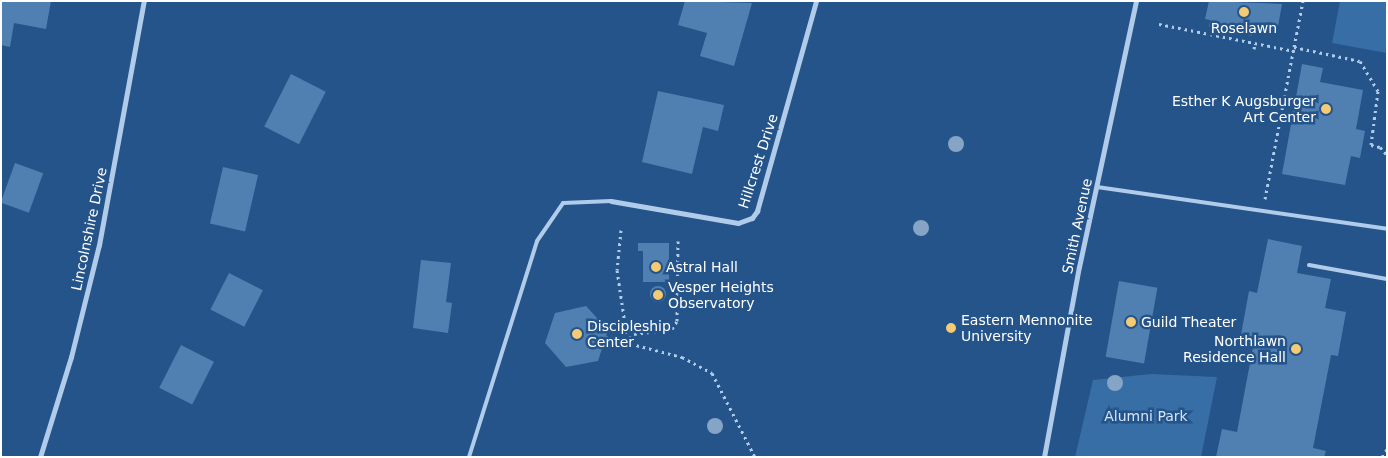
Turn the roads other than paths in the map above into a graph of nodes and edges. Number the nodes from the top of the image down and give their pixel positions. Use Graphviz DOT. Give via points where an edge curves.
graph roads {
  1 [pos="144,1"];
  2 [pos="816,1"];
  3 [pos="1136,1"];
  4 [pos="1097,187"];
  5 [pos="611,201"];
  6 [pos="1387,229"];
  7 [pos="1309,265"];
  8 [pos="1387,279"];
  9 [pos="40,457"];
  10 [pos="469,457"];
  11 [pos="1044,457"];
  1 -- 9 [label="street, Lincolnshire Drive" via="99,244 72,357"];
  2 -- 5 [label="street, Hillcrest Drive" via="757,211 752,218 738,223"];
  3 -- 4 [label="street, Smith Avenue"];
  4 -- 6 [label="lane"];
  4 -- 11 [label="street, Smith Avenue"];
  5 -- 10 [label="lane" via="563,203 537,241"];
  7 -- 8 [label="lane"];
}
